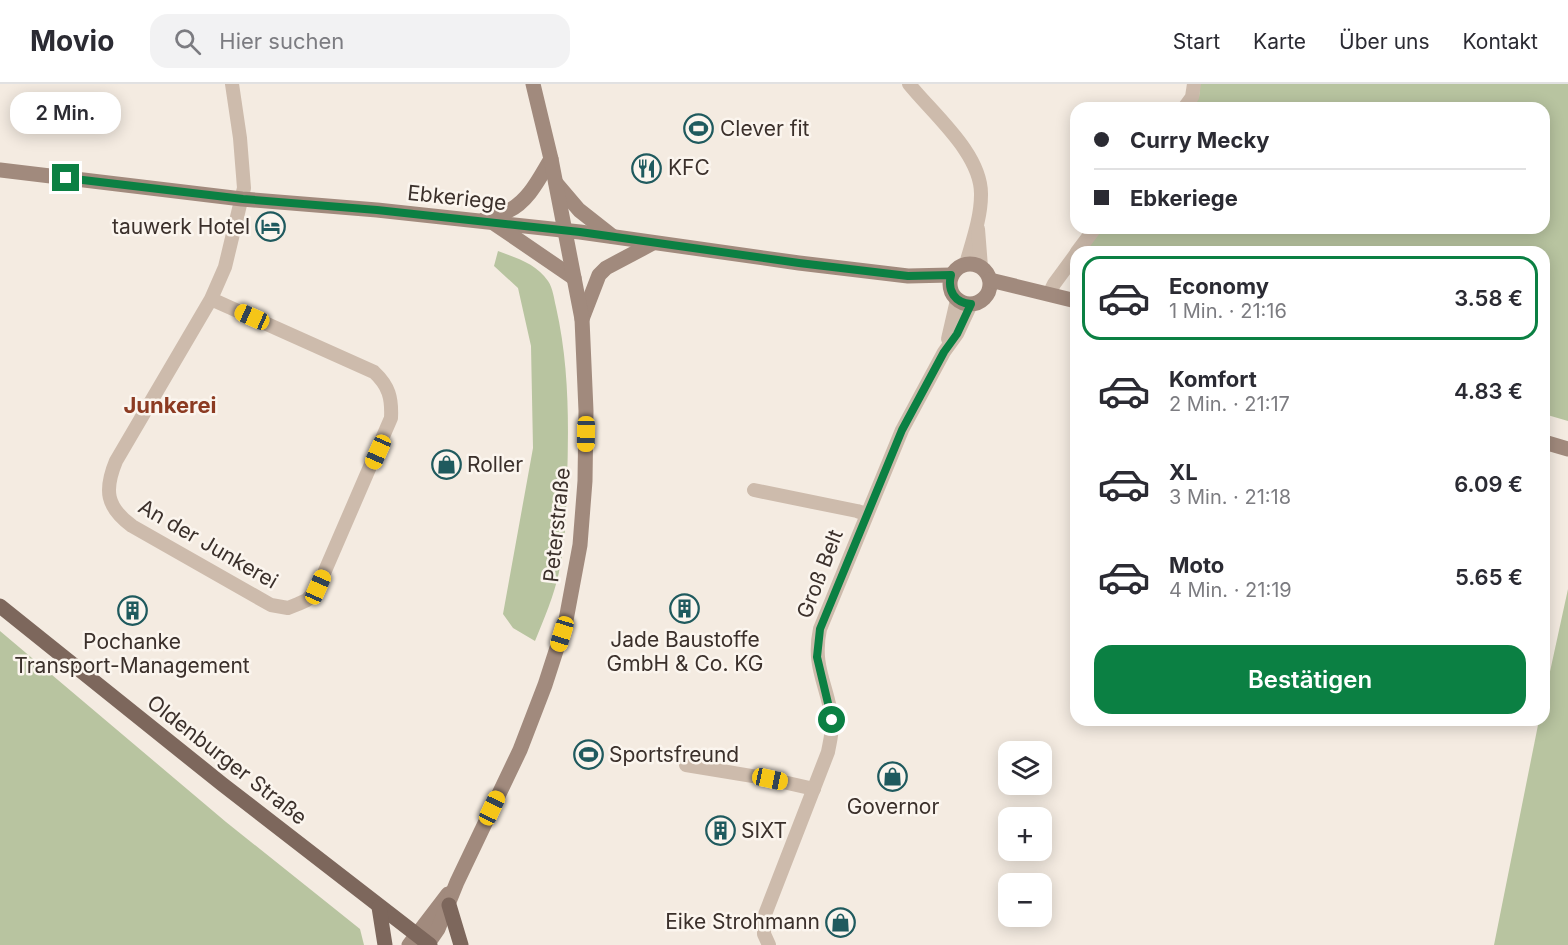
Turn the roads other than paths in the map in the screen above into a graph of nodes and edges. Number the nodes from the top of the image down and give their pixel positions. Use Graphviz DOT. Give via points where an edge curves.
graph roads {
  1 [pos="232,84"];
  2 [pos="533,84"];
  3 [pos="909,84"];
  4 [pos="1194,84"];
  5 [pos="1188,102"];
  6 [pos="551,159"];
  7 [pos="0,170"];
  8 [pos="555,183"];
  9 [pos="243,199"];
  10 [pos="477,221"];
  11 [pos="494,222"];
  12 [pos="565,230"];
  13 [pos="1090,234"];
  14 [pos="612,236"];
  15 [pos="653,243"];
  16 [pos="1081,246"];
  17 [pos="1070,261"];
  18 [pos="974,265"];
  19 [pos="574,278"];
  20 [pos="989,287"];
  21 [pos="958,292"];
  22 [pos="1049,294"];
  23 [pos="211,299"];
  24 [pos="1070,299"];
  25 [pos="582,319"];
  26 [pos="1550,444"];
  27 [pos="1568,449"];
  28 [pos="754,490"];
  29 [pos="866,514"];
  30 [pos="0,606"];
  31 [pos="686,765"];
  32 [pos="814,789"];
  33 [pos="457,882"];
  34 [pos="449,905"];
  35 [pos="379,906"];
  36 [pos="422,943"];
  37 [pos="385,945"];
  38 [pos="461,945"];
  39 [pos="769,945"];
  1 -- 9 [label="street, An der Junkerei"];
  2 -- 6 [label="street, Peterstraße"];
  3 -- 18 [label="street" via="972,160 977,173 981,194"];
  4 -- 5 [label="street"];
  6 -- 8 [label="street, Peterstraße"];
  6 -- 10 [label="street" via="522,201 509,211"];
  7 -- 9 [label="street, Ebkeriege"];
  8 -- 12 [label="street, Peterstraße"];
  8 -- 14 [label="street" via="579,210"];
  9 -- 10 [label="street, Ebkeriege"];
  9 -- 23 [label="street, An der Junkerei" via="225,267"];
  10 -- 11 [label="street, Ebkeriege"];
  11 -- 12 [label="street, Ebkeriege"];
  11 -- 19 [label="street"];
  12 -- 14 [label="street, Ebkeriege"];
  12 -- 19 [label="street, Peterstraße"];
  13 -- 16 [label="street"];
  14 -- 15 [label="street, Ebkeriege"];
  15 -- 21 [label="street, Ebkeriege" via="908,276"];
  15 -- 25 [label="street" via="614,262 599,275"];
  17 -- 22 [label="street"];
  18 -- 20 [label="street"];
  18 -- 21 [label="street" via="955,270"];
  19 -- 25 [label="street, Peterstraße"];
  20 -- 21 [label="street" via="981,302"];
  20 -- 22 [label="street"];
  21 -- 29 [label="street, Groß Belt" via="944,352 902,430"];
  22 -- 24 [label="street"];
  23 -- 23 [label="street, An der Junkerei" via="116,461 109,478 109,498 119,517 132,526 244,592 288,608 307,600 318,587 391,418 390,393 374,372"];
  25 -- 33 [label="street, Peterstraße" via="585,481 580,545 566,620 520,750"];
  26 -- 27 [label="street"];
  28 -- 29 [label="street, Groß Belt"];
  29 -- 32 [label="street, Groß Belt" via="820,629 817,657 832,720 828,752"];
  30 -- 35 [label="main road, Oldenburger Straße"];
  31 -- 32 [label="street"];
  32 -- 39 [label="street, Groß Belt" via="764,917"];
  33 -- 34 [label="street, Peterstraße"];
  33 -- 36 [label="street, Peterstraße"];
  34 -- 36 [label="street, Peterstraße" via="438,929"];
  34 -- 38 [label="main road"];
  35 -- 36 [label="main road, Oldenburger Straße"];
  35 -- 37 [label="main road"];
}
